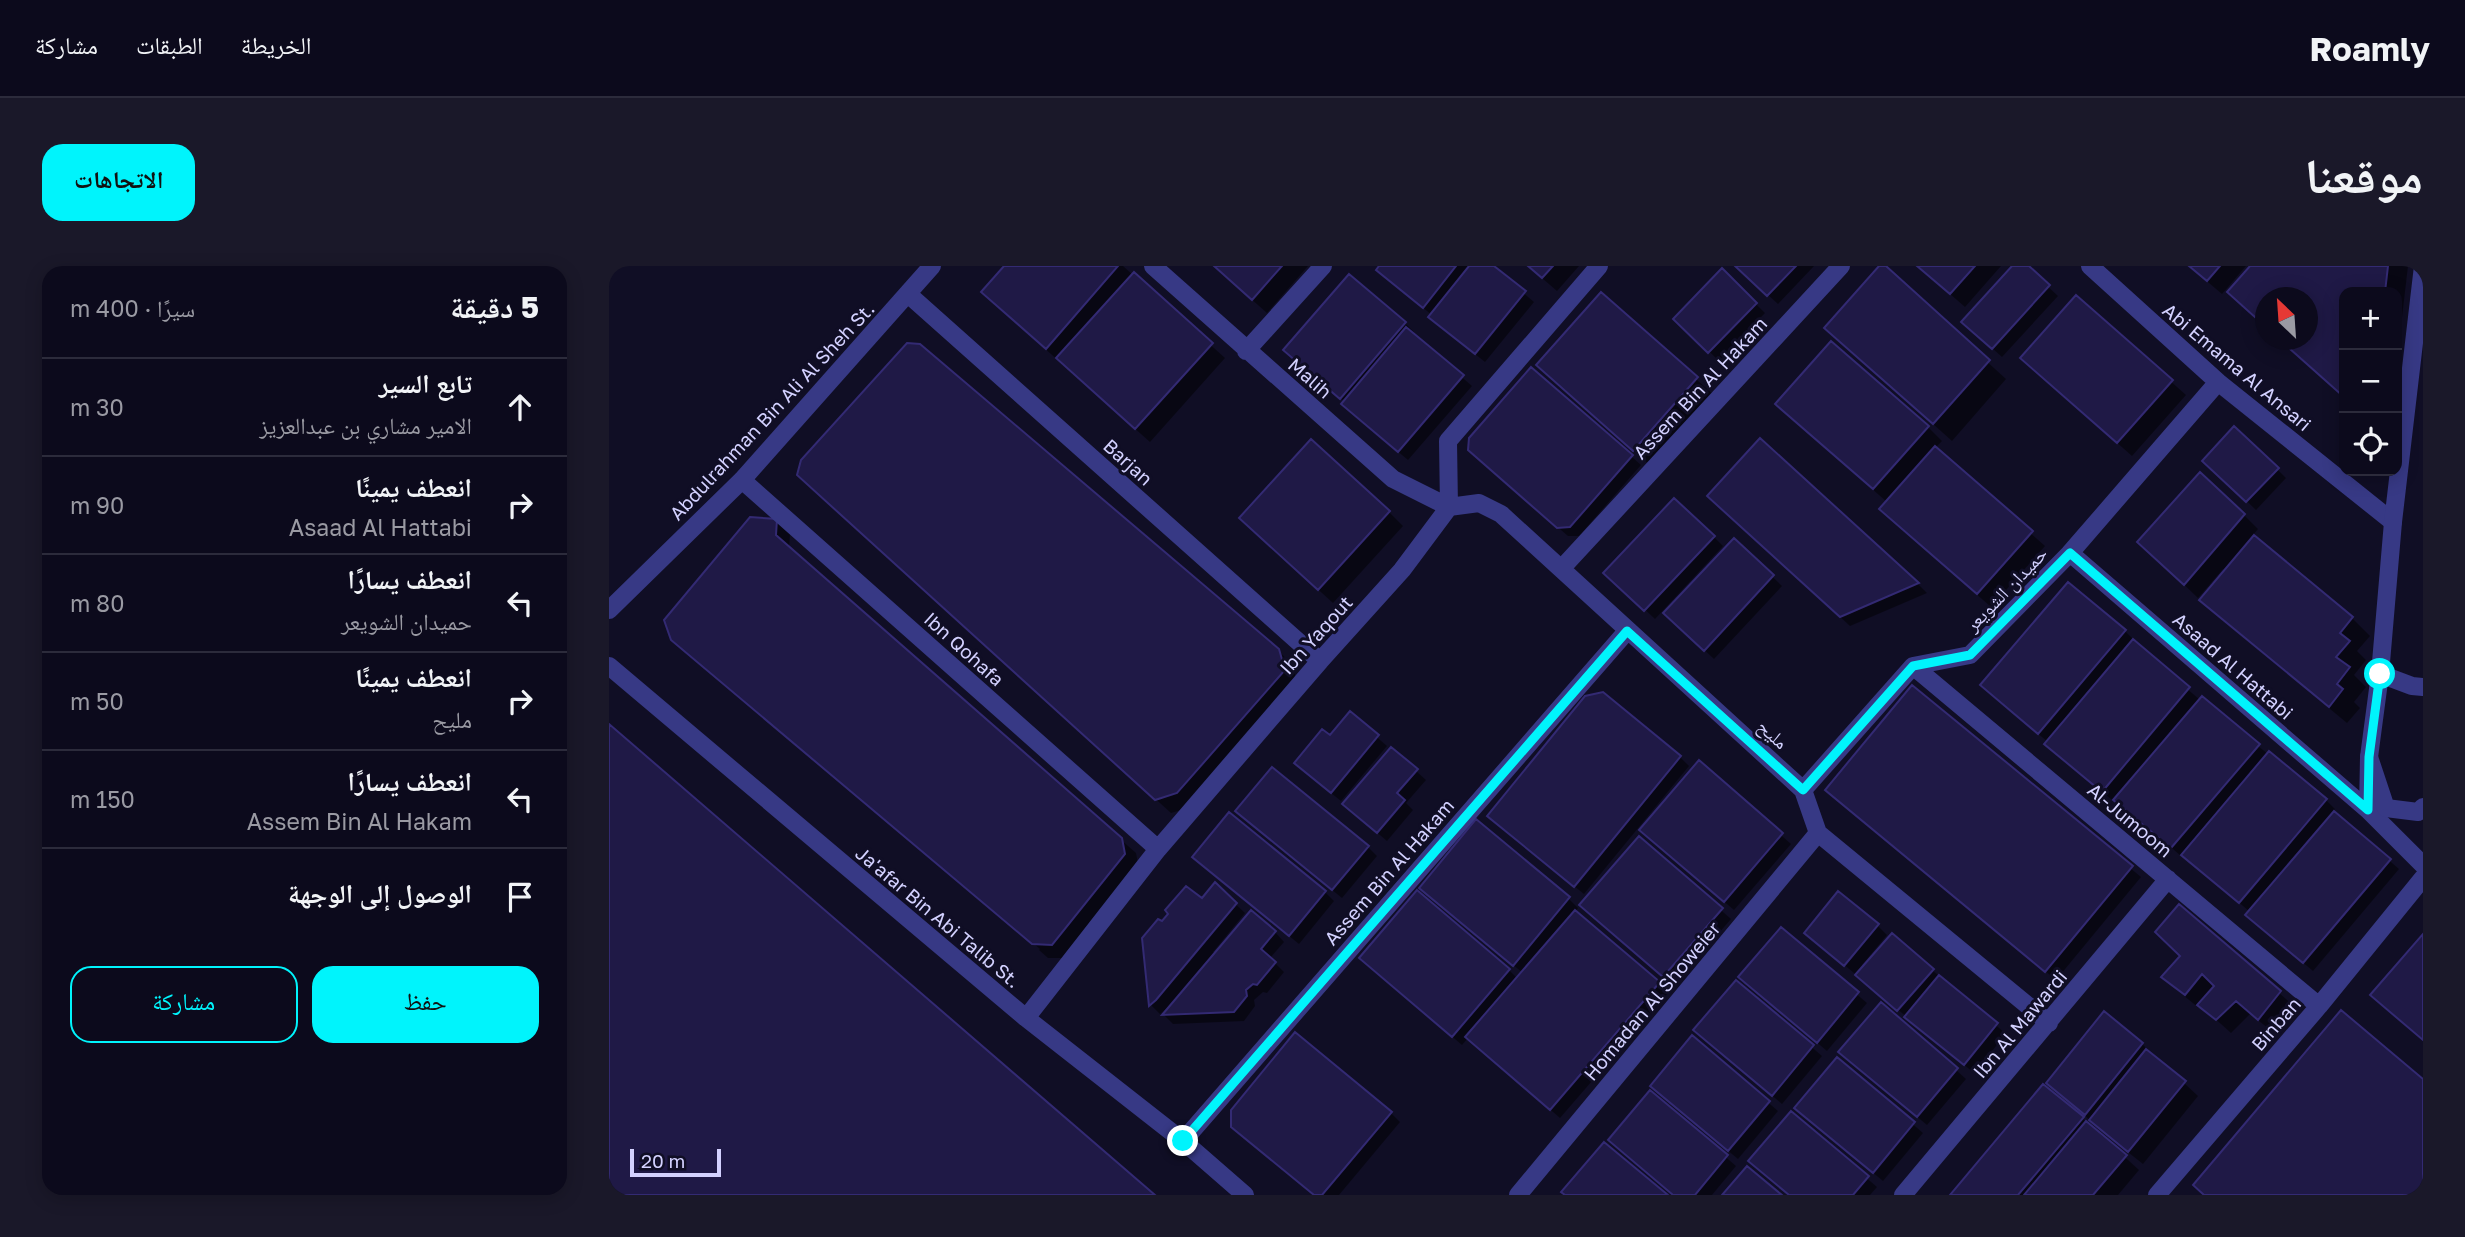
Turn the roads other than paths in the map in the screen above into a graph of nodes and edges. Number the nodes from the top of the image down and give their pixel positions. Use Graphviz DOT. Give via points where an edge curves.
graph roads {
  1 [pos="932,266"];
  2 [pos="1153,266"];
  3 [pos="1322,266"];
  4 [pos="1599,266"];
  5 [pos="1841,266"];
  6 [pos="2089,266"];
  7 [pos="2423,266"];
  8 [pos="908,294"];
  9 [pos="1246,351"];
  10 [pos="2218,382"];
  11 [pos="742,480"];
  12 [pos="1448,507"];
  13 [pos="2393,522"];
  14 [pos="2070,553"];
  15 [pos="1561,569"];
  16 [pos="609,610"];
  17 [pos="1627,631"];
  18 [pos="1320,661"];
  19 [pos="609,666"];
  20 [pos="1913,666"];
  21 [pos="2380,674"];
  22 [pos="2423,687"];
  23 [pos="2369,757"];
  24 [pos="1803,790"];
  25 [pos="2423,807"];
  26 [pos="2368,810"];
  27 [pos="1818,833"];
  28 [pos="1159,849"];
  29 [pos="2423,865"];
  30 [pos="2423,878"];
  31 [pos="2168,879"];
  32 [pos="2319,1006"];
  33 [pos="1026,1018"];
  34 [pos="2049,1023"];
  35 [pos="1183,1141"];
  36 [pos="1245,1195"];
  37 [pos="1518,1195"];
  38 [pos="1903,1195"];
  39 [pos="2157,1195"];
  1 -- 8 [label="street, Abdulrahman Bin Ali Al Sheh St."];
  2 -- 9 [label="street, Malih"];
  3 -- 9 [label="street"];
  4 -- 12 [label="street" via="1448,441"];
  5 -- 15 [label="street, Assem Bin Al Hakam"];
  6 -- 10 [label="street, Abi Emama Al Ansari"];
  7 -- 13 [label="street"];
  8 -- 11 [label="street, Abdulrahman Bin Ali Al Sheh St."];
  8 -- 18 [label="street, Barjan"];
  9 -- 12 [label="street, Malih" via="1393,479"];
  10 -- 13 [label="street, Abi Emama Al Ansari"];
  10 -- 14 [label="street, حميدان الشويعر"];
  11 -- 16 [label="street, Abdulrahman Bin Ali Al Sheh St."];
  11 -- 28 [label="street, Ibn Qohafa"];
  12 -- 15 [label="street, مليح" via="1479,503 1501,514"];
  12 -- 18 [label="street, Ibn Yaqout" via="1402,570"];
  13 -- 21 [label="street"];
  14 -- 20 [label="street, حميدان الشويعر" via="1970,655"];
  14 -- 26 [label="street, Asaad Al Hattabi"];
  15 -- 17 [label="street, مليح"];
  17 -- 24 [label="street, مليح"];
  17 -- 35 [label="street, Assem Bin Al Hakam"];
  18 -- 28 [label="street, Ibn Yaqout"];
  19 -- 33 [label="street, Ja'afar Bin Abi Talib St."];
  20 -- 24 [label="street"];
  20 -- 31 [label="street, Al-Jumoom"];
  21 -- 22 [label="street"];
  21 -- 23 [label="street"];
  23 -- 25 [label="street" via="2386,808 2418,812"];
  23 -- 26 [label="street"];
  24 -- 27 [label="street, مليح"];
  26 -- 29 [label="street, Asaad Al Hattabi"];
  27 -- 34 [label="street"];
  27 -- 37 [label="street, Homadan Al Showeier"];
  28 -- 33 [label="street, Ibn Yaqout"];
  30 -- 32 [label="street, Binban"];
  31 -- 32 [label="street, Al-Jumoom"];
  31 -- 34 [label="street, Ibn Al Mawardi"];
  32 -- 39 [label="street, Binban"];
  33 -- 35 [label="street, Ja'afar Bin Abi Talib St."];
  34 -- 38 [label="street, Ibn Al Mawardi"];
  35 -- 36 [label="street, Ja'afar Bin Abi Talib St."];
}
